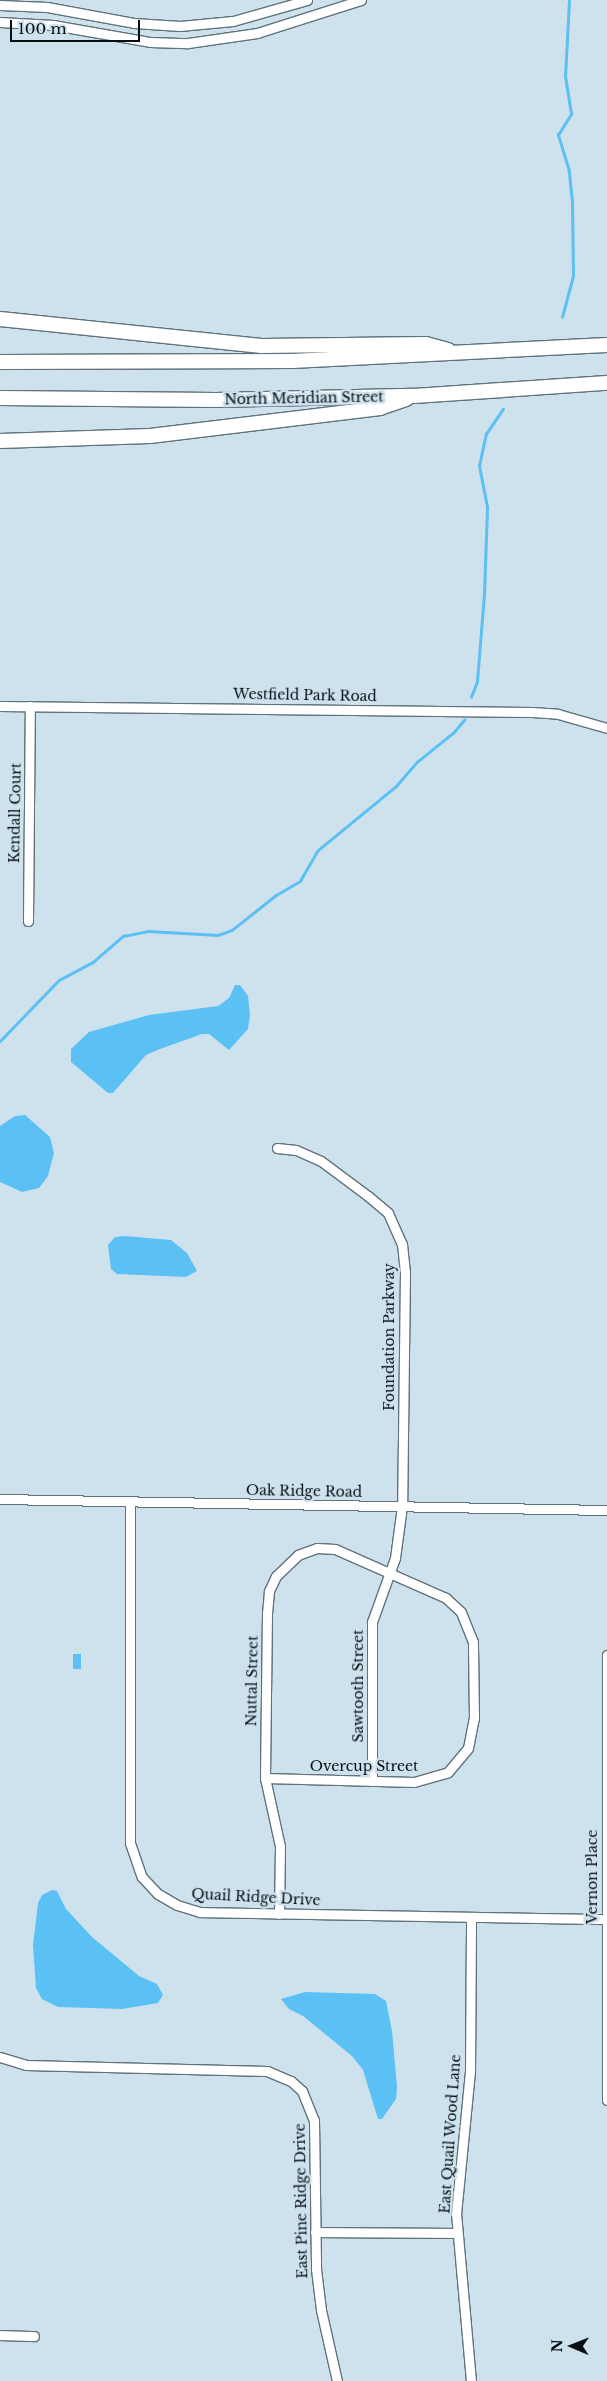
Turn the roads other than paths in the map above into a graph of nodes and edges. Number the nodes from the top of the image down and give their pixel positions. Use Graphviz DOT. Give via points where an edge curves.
graph roads {
  1 [pos="307,0"];
  2 [pos="360,0"];
  3 [pos="0,5"];
  4 [pos="0,22"];
  5 [pos="0,319"];
  6 [pos="607,345"];
  7 [pos="460,354"];
  8 [pos="0,362"];
  9 [pos="607,383"];
  10 [pos="414,396"];
  11 [pos="0,398"];
  12 [pos="0,441"];
  13 [pos="0,706"];
  14 [pos="30,706"];
  15 [pos="607,728"];
  16 [pos="28,922"];
  17 [pos="277,1148"];
  18 [pos="0,1500"];
  19 [pos="130,1502"];
  20 [pos="402,1506"];
  21 [pos="607,1510"];
  22 [pos="390,1571"];
  23 [pos="607,1655"];
  24 [pos="265,1778"];
  25 [pos="372,1781"];
  26 [pos="607,1823"];
  27 [pos="279,1914"];
  28 [pos="471,1918"];
  29 [pos="606,1919"];
  30 [pos="0,2057"];
  31 [pos="607,2100"];
  32 [pos="315,2232"];
  33 [pos="457,2233"];
  34 [pos="0,2335"];
  35 [pos="34,2336"];
  36 [pos="337,2381"];
  37 [pos="471,2381"];
  1 -- 3 [label="street" via="233,21 180,26 134,23 47,7"];
  2 -- 4 [label="street" via="257,33 188,43 150,42 53,25"];
  5 -- 7 [label="highway" via="262,346 426,344"];
  6 -- 7 [label="highway"];
  7 -- 8 [label="highway" via="214,363"];
  9 -- 10 [label="highway, North Meridian Street"];
  10 -- 11 [label="highway, North Meridian Street" via="216,400"];
  10 -- 12 [label="highway" via="380,408 150,436"];
  13 -- 14 [label="street, Westfield Park Road"];
  14 -- 15 [label="street, Westfield Park Road" via="558,714"];
  14 -- 16 [label="street, Kendall Court"];
  17 -- 20 [label="street, Foundation Parkway" via="296,1150 321,1160 368,1196 388,1214 402,1244 405,1272"];
  18 -- 19 [label="street, Oak Ridge Road"];
  19 -- 20 [label="street, Oak Ridge Road"];
  19 -- 27 [label="street, Quail Ridge Drive" via="130,1842 133,1856 151,1887 177,1905 200,1912"];
  20 -- 21 [label="street, Oak Ridge Road"];
  20 -- 22 [label="street, Sawtooth Street" via="397,1549"];
  22 -- 24 [label="street, Nuttal Street" via="345,1552 317,1548 291,1560 276,1576 269,1591 267,1613"];
  22 -- 25 [label="street, Sawtooth Street" via="371,1630"];
  22 -- 25 [label="street, Overcup Street" via="446,1598 466,1619 474,1648 474,1727 466,1752 443,1775 414,1782"];
  23 -- 26 [label="street, Vernon Place"];
  24 -- 25 [label="street, Overcup Street"];
  24 -- 27 [label="street, Nuttal Street" via="280,1846"];
  26 -- 29 [label="street, Vernon Place"];
  27 -- 28 [label="street, Quail Ridge Drive"];
  28 -- 29 [label="street, Quail Ridge Drive"];
  28 -- 33 [label="street, East Quail Wood Lane" via="470,2070 458,2182"];
  29 -- 31 [label="street, Vernon Place"];
  30 -- 32 [label="street, East Pine Ridge Drive" via="26,2065 248,2069 279,2074 302,2091 314,2120"];
  32 -- 33 [label="street"];
  32 -- 36 [label="street, East Pine Ridge Drive" via="318,2291"];
  33 -- 37 [label="street, East Quail Wood Lane"];
  34 -- 35 [label="street"];
}
